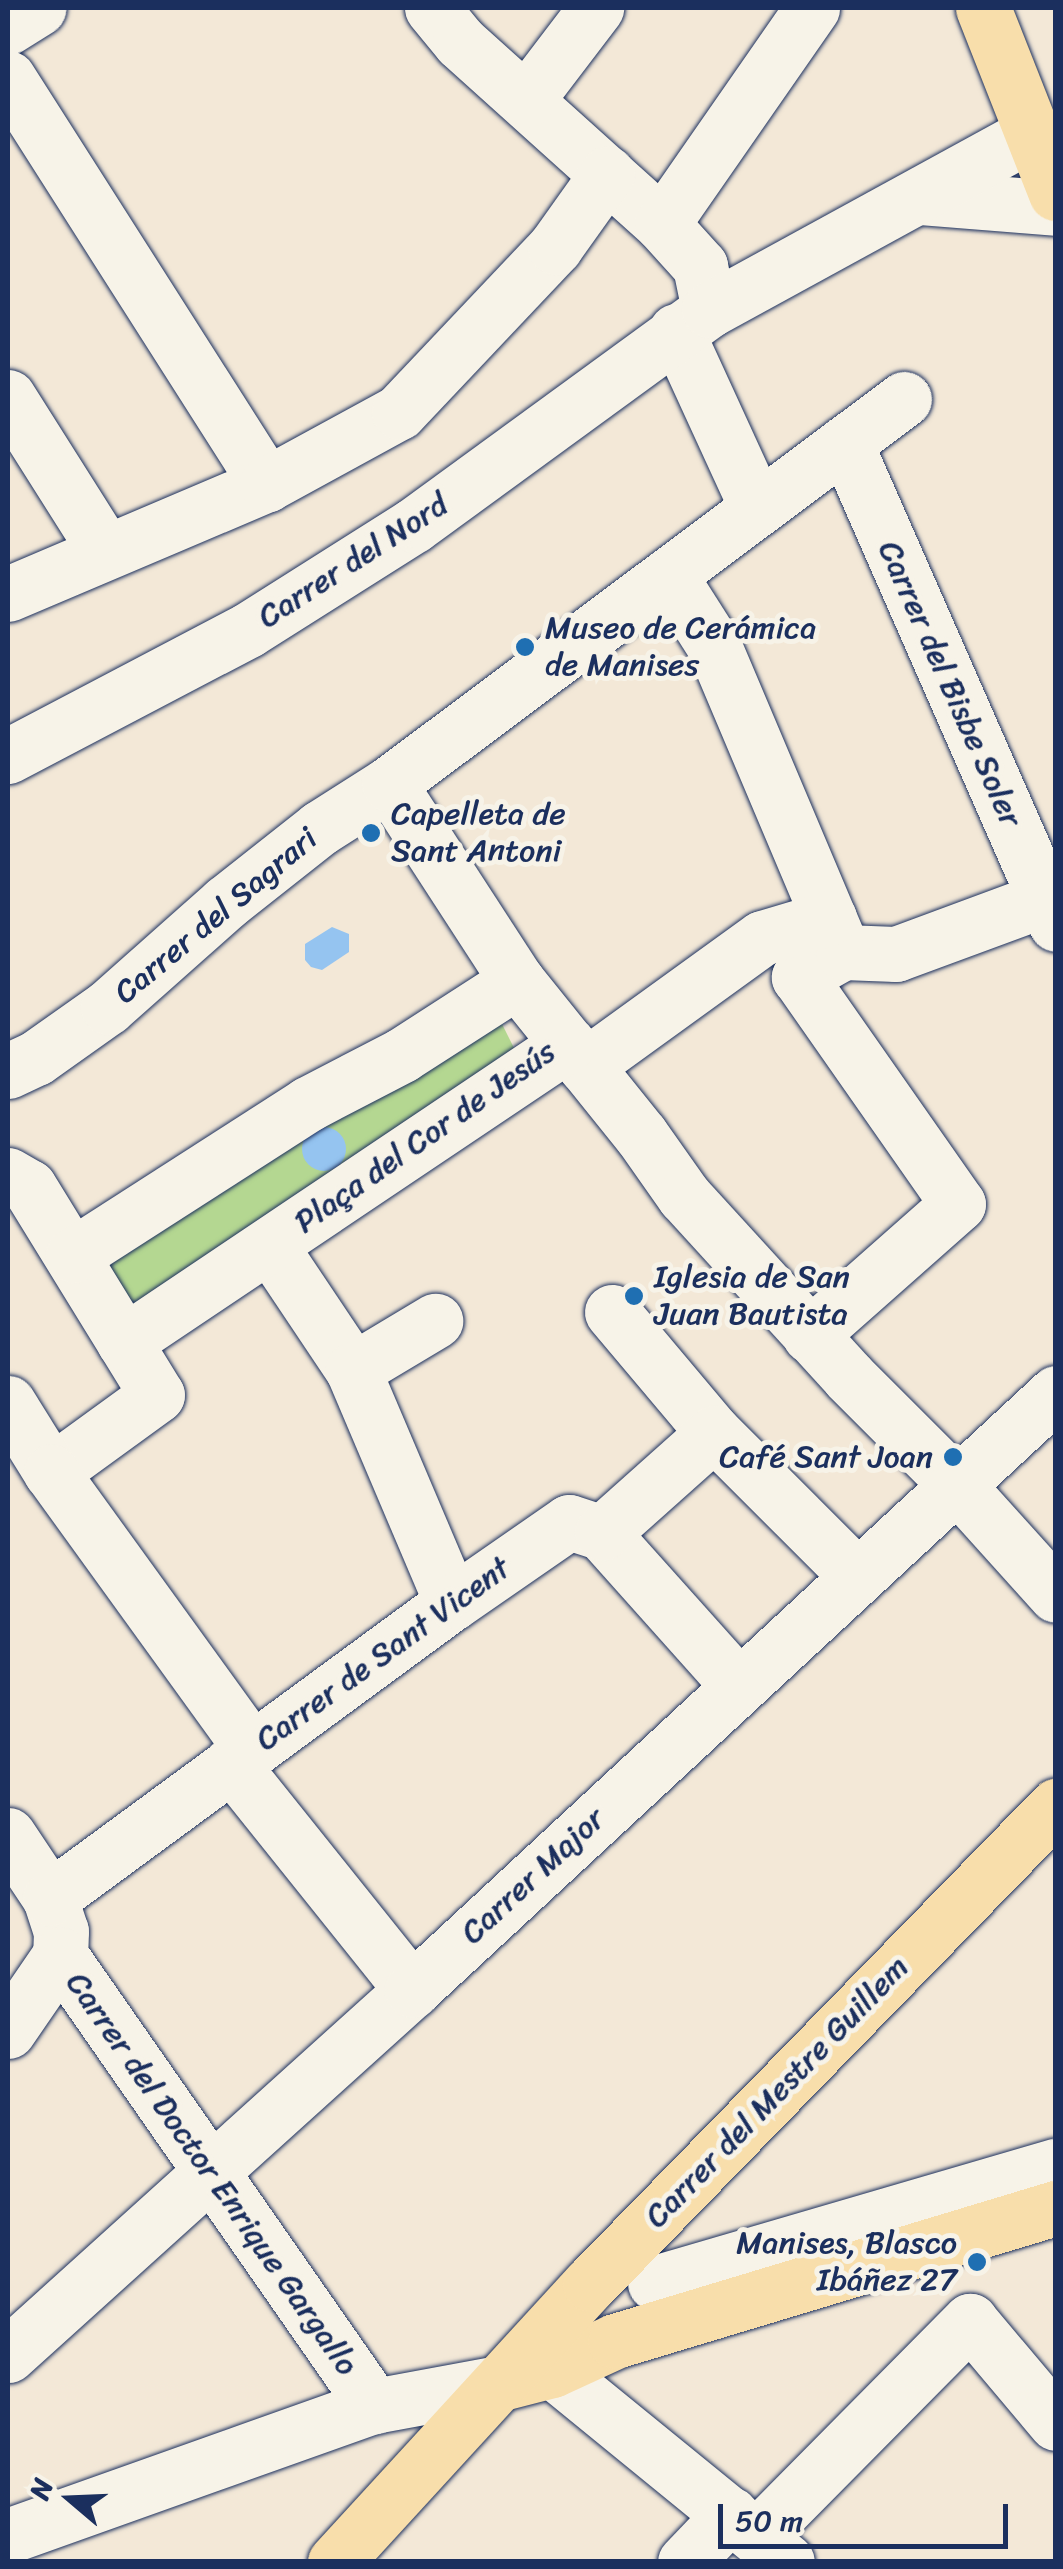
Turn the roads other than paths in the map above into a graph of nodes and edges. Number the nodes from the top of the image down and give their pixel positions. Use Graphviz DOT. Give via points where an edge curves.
graph roads {
  1 [pos="38,8"];
  2 [pos="432,8"];
  3 [pos="596,8"];
  4 [pos="812,8"];
  5 [pos="984,8"];
  6 [pos="8,27"];
  7 [pos="8,78"];
  8 [pos="526,100"];
  9 [pos="1030,135"];
  10 [pos="607,174"];
  11 [pos="1056,193"];
  12 [pos="920,196"];
  13 [pos="1056,208"];
  14 [pos="662,224"];
  15 [pos="692,320"];
  16 [pos="8,398"];
  17 [pos="904,399"];
  18 [pos="845,443"];
  19 [pos="267,484"];
  20 [pos="756,506"];
  21 [pos="106,552"];
  22 [pos="669,575"];
  23 [pos="8,594"];
  24 [pos="8,756"];
  25 [pos="389,784"];
  26 [pos="1050,911"];
  27 [pos="846,929"];
  28 [pos="517,982"];
  29 [pos="576,1055"];
  30 [pos="8,1072"];
  31 [pos="8,1176"];
  32 [pos="270,1246"];
  33 [pos="73,1255"];
  34 [pos="612,1312"];
  35 [pos="435,1320"];
  36 [pos="810,1335"];
  37 [pos="124,1342"];
  38 [pos="353,1370"];
  39 [pos="1056,1392"];
  40 [pos="8,1403"];
  41 [pos="714,1434"];
  42 [pos="51,1472"];
  43 [pos="956,1484"];
  44 [pos="602,1533"];
  45 [pos="857,1576"];
  46 [pos="1056,1595"];
  47 [pos="452,1603"];
  48 [pos="737,1684"];
  49 [pos="241,1756"];
  50 [pos="1056,1806"];
  51 [pos="8,1837"];
  52 [pos="50,1898"];
  53 [pos="60,1955"];
  54 [pos="412,1990"];
  55 [pos="8,2031"];
  56 [pos="1056,2166"];
  57 [pos="211,2171"];
  58 [pos="1056,2208"];
  59 [pos="656,2283"];
  60 [pos="590,2284"];
  61 [pos="616,2341"];
  62 [pos="8,2355"];
  63 [pos="528,2376"];
  64 [pos="374,2406"];
  65 [pos="1056,2423"];
  66 [pos="8,2536"];
  67 [pos="758,2537"];
  68 [pos="350,2556"];
  69 [pos="685,2562"];
  1 -- 6 [label="street"];
  2 -- 8 [label="street"];
  3 -- 8 [label="street"];
  4 -- 14 [label="street"];
  5 -- 9 [label="main road"];
  7 -- 19 [label="street"];
  8 -- 10 [label="street"];
  9 -- 11 [label="main road"];
  9 -- 12 [label="street, Carrer del Nord"];
  10 -- 14 [label="street"];
  10 -- 19 [label="street" via="556,248 399,412"];
  12 -- 13 [label="street"];
  12 -- 15 [label="street, Carrer del Nord"];
  14 -- 15 [label="street" via="700,266"];
  15 -- 20 [label="street"];
  15 -- 24 [label="street, Carrer del Nord" via="414,525 213,651"];
  16 -- 21 [label="street"];
  17 -- 18 [label="street, Carrer del Sagrari"];
  18 -- 20 [label="street, Carrer del Sagrari"];
  18 -- 26 [label="street, Carrer del Bisbe Soler"];
  19 -- 21 [label="street"];
  20 -- 22 [label="street, Carrer del Sagrari"];
  21 -- 23 [label="street"];
  22 -- 25 [label="street, Carrer del Sagrari"];
  22 -- 27 [label="street" via="713,644"];
  25 -- 28 [label="street, Plaça del Cor de Jesús"];
  25 -- 30 [label="street, Carrer del Sagrari" via="225,902 108,1007"];
  26 -- 27 [label="street"];
  27 -- 29 [label="street" via="762,938"];
  27 -- 36 [label="street" via="798,978 958,1204"];
  28 -- 29 [label="street, Plaça del Cor de Jesús"];
  28 -- 33 [label="street" via="402,1055 308,1104"];
  29 -- 32 [label="street, Plaça del Cor de Jesús"];
  29 -- 36 [label="street" via="684,1196"];
  31 -- 33 [label="street" via="30,1187"];
  32 -- 37 [label="street, Plaça del Cor de Jesús"];
  32 -- 38 [label="street"];
  33 -- 37 [label="street"];
  34 -- 41 [label="street"];
  35 -- 38 [label="street"];
  36 -- 43 [label="street"];
  37 -- 42 [label="street" via="157,1395"];
  38 -- 47 [label="street"];
  39 -- 43 [label="street, Carrer Major"];
  40 -- 42 [label="street"];
  41 -- 44 [label="street"];
  41 -- 45 [label="street"];
  42 -- 49 [label="street"];
  43 -- 45 [label="street, Carrer Major"];
  43 -- 46 [label="street"];
  44 -- 47 [label="street, Carrer de Sant Vicent" via="570,1522"];
  44 -- 48 [label="street"];
  45 -- 48 [label="street, Carrer Major"];
  47 -- 49 [label="street, Carrer de Sant Vicent"];
  48 -- 54 [label="street, Carrer Major"];
  49 -- 52 [label="street, Carrer de Sant Vicent"];
  49 -- 54 [label="street"];
  50 -- 60 [label="main road, Carrer del Mestre Guillem"];
  51 -- 52 [label="street, Carrer del Doctor Enrique Gargallo"];
  52 -- 53 [label="street, Carrer del Doctor Enrique Gargallo" via="61,1931"];
  53 -- 55 [label="street"];
  53 -- 57 [label="street, Carrer del Doctor Enrique Gargallo"];
  54 -- 57 [label="street, Carrer Major"];
  56 -- 59 [label="street"];
  57 -- 62 [label="street, Carrer Major"];
  57 -- 64 [label="street, Carrer del Doctor Enrique Gargallo"];
  58 -- 61 [label="main road"];
  60 -- 61 [label="street"];
  60 -- 63 [label="main road, Carrer del Mestre Guillem"];
  61 -- 63 [label="main road"];
  63 -- 64 [label="street"];
  63 -- 67 [label="street"];
  63 -- 68 [label="main road, Carrer del Mestre Guillem"];
  64 -- 66 [label="street"];
  65 -- 67 [label="street" via="970,2321"];
  67 -- 69 [label="street"];
}
